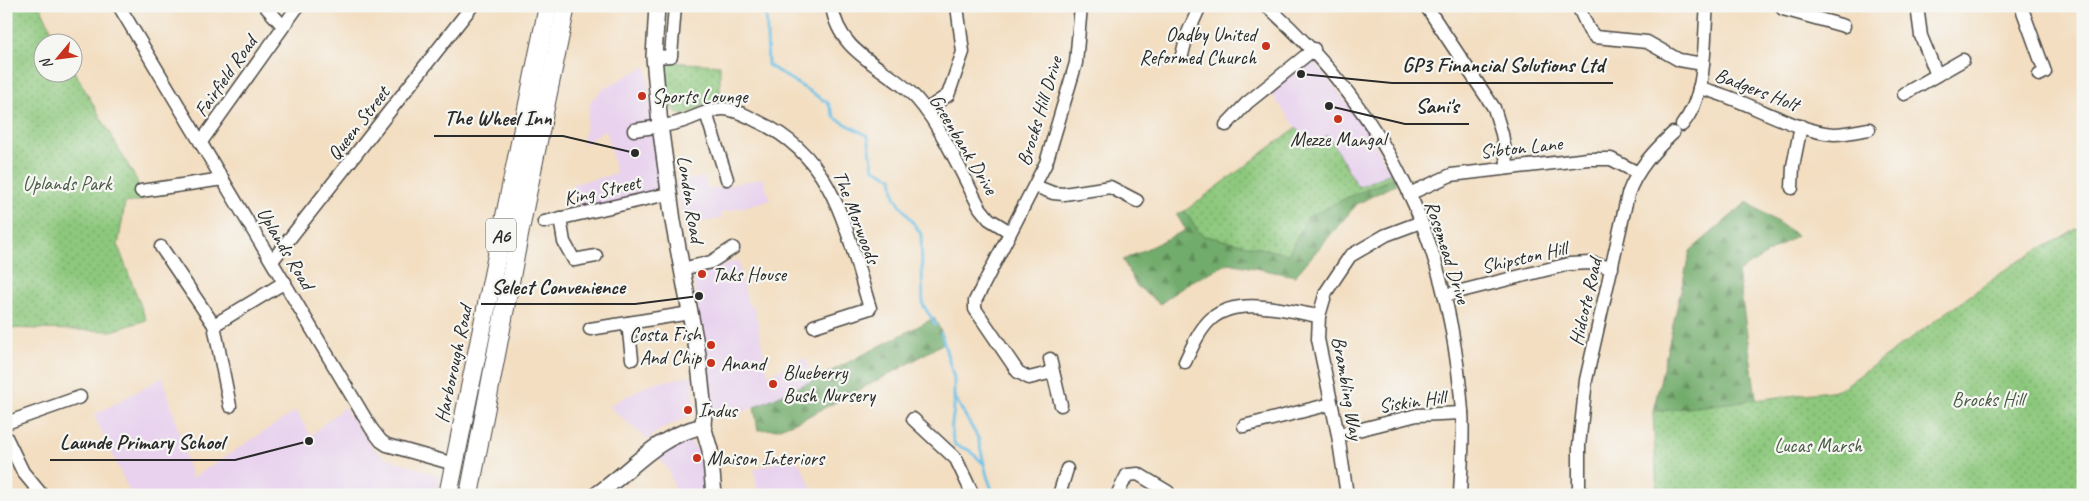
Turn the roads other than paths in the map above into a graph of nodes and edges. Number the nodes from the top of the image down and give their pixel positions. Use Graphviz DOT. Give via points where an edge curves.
graph roads {
  1 [pos="119,6"];
  2 [pos="265,6"];
  3 [pos="298,6"];
  4 [pos="472,6"];
  5 [pos="548,6"];
  6 [pos="566,6"];
  7 [pos="657,6"];
  8 [pos="675,6"];
  9 [pos="832,6"];
  10 [pos="957,6"];
  11 [pos="1081,6"];
  12 [pos="1200,6"];
  13 [pos="1267,6"];
  14 [pos="1426,6"];
  15 [pos="1578,6"];
  16 [pos="1707,6"];
  17 [pos="1917,6"];
  18 [pos="2021,6"];
  19 [pos="1783,9"];
  20 [pos="1811,11"];
  21 [pos="284,26"];
  22 [pos="1844,26"];
  23 [pos="1314,49"];
  24 [pos="1182,56"];
  25 [pos="654,57"];
  26 [pos="1963,60"];
  27 [pos="1703,64"];
  28 [pos="2045,73"];
  29 [pos="1937,75"];
  30 [pos="1699,88"];
  31 [pos="1904,94"];
  32 [pos="926,110"];
  33 [pos="706,113"];
  34 [pos="1226,125"];
  35 [pos="660,126"];
  36 [pos="1802,126"];
  37 [pos="1869,129"];
  38 [pos="634,130"];
  39 [pos="201,142"];
  40 [pos="1508,168"];
  41 [pos="1638,173"];
  42 [pos="223,178"];
  43 [pos="727,179"];
  44 [pos="1035,186"];
  45 [pos="1792,188"];
  46 [pos="141,191"];
  47 [pos="668,194"];
  48 [pos="1410,194"];
  49 [pos="1137,201"];
  50 [pos="560,218"];
  51 [pos="544,222"];
  52 [pos="1422,222"];
  53 [pos="1010,232"];
  54 [pos="161,247"];
  55 [pos="733,248"];
  56 [pos="596,256"];
  57 [pos="272,261"];
  58 [pos="1612,268"];
  59 [pos="682,269"];
  60 [pos="285,282"];
  61 [pos="1445,295"];
  62 [pos="690,313"];
  63 [pos="1319,316"];
  64 [pos="628,323"];
  65 [pos="214,325"];
  66 [pos="814,326"];
  67 [pos="590,329"];
  68 [pos="498,343"];
  69 [pos="632,359"];
  70 [pos="1050,359"];
  71 [pos="1186,362"];
  72 [pos="1054,372"];
  73 [pos="80,397"];
  74 [pos="1331,404"];
  75 [pos="1061,405"];
  76 [pos="230,406"];
  77 [pos="1462,413"];
  78 [pos="913,419"];
  79 [pos="6,423"];
  80 [pos="703,426"];
  81 [pos="1244,426"];
  82 [pos="1338,435"];
  83 [pos="6,437"];
  84 [pos="1067,469"];
  85 [pos="465,478"];
  86 [pos="1168,492"];
  87 [pos="42,495"];
  88 [pos="448,495"];
  89 [pos="596,495"];
  90 [pos="714,495"];
  91 [pos="973,495"];
  92 [pos="1059,495"];
  93 [pos="1117,495"];
  94 [pos="1347,495"];
  95 [pos="1460,495"];
  96 [pos="1579,495"];
  1 -- 39 [label="street, Uplands Road"];
  2 -- 21 [label="street"];
  3 -- 21 [label="street, Fairfield Road"];
  4 -- 57 [label="street, Queen Street"];
  5 -- 85 [label="highway, Harborough Road / A6"];
  6 -- 68 [label="highway, Harborough Road / A6"];
  7 -- 25 [label="main road, London Road"];
  8 -- 25 [label="street" via="671,56"];
  9 -- 32 [label="street, Greenbank Drive" via="837,29 852,48 908,90"];
  10 -- 32 [label="street" via="963,52 948,95"];
  11 -- 44 [label="street, Brocks Hill Drive" via="1076,63 1046,163"];
  12 -- 24 [label="street"];
  13 -- 23 [label="street, Rosemead Drive"];
  14 -- 40 [label="street" via="1494,108"];
  15 -- 27 [label="street" via="1595,37 1647,42 1679,60"];
  16 -- 27 [label="street, Hidcote Road"];
  17 -- 29 [label="street" via="1921,36"];
  18 -- 28 [label="street"];
  19 -- 20 [label="street"];
  20 -- 22 [label="street"];
  21 -- 39 [label="street, Fairfield Road"];
  23 -- 34 [label="street" via="1247,103"];
  23 -- 48 [label="street, Rosemead Drive" via="1377,132"];
  25 -- 35 [label="main road, London Road"];
  26 -- 29 [label="street"];
  27 -- 30 [label="street, Hidcote Road"];
  29 -- 31 [label="street"];
  30 -- 36 [label="street, Badgers Holt"];
  30 -- 41 [label="street, Hidcote Road" via="1688,118 1659,146"];
  32 -- 53 [label="street, Greenbank Drive" via="980,208 989,219"];
  33 -- 35 [label="street, The Morwoods"];
  33 -- 43 [label="street"];
  33 -- 66 [label="street, The Morwoods" via="725,109 770,126 804,152 831,190 870,308"];
  35 -- 38 [label="street, The Morwoods"];
  35 -- 47 [label="main road, London Road"];
  36 -- 37 [label="street, Badgers Holt" via="1834,134"];
  36 -- 45 [label="street, Badgers Holt" via="1793,166"];
  39 -- 42 [label="street, Uplands Road"];
  40 -- 41 [label="street, Sibton Lane" via="1600,158 1622,163"];
  40 -- 48 [label="street, Sibton Lane" via="1451,175"];
  41 -- 58 [label="street, Hidcote Road" via="1628,194"];
  42 -- 46 [label="street"];
  42 -- 57 [label="street, Uplands Road"];
  44 -- 49 [label="street" via="1064,194 1110,187"];
  44 -- 53 [label="street, Brocks Hill Drive"];
  47 -- 50 [label="street, King Street"];
  47 -- 59 [label="main road, London Road"];
  48 -- 52 [label="street, Rosemead Drive"];
  50 -- 51 [label="street, King Street"];
  50 -- 56 [label="street" via="564,242 574,260"];
  52 -- 61 [label="street, Rosemead Drive"];
  52 -- 63 [label="street, Brambling Way" via="1386,234 1350,256 1326,292"];
  53 -- 72 [label="street, Brocks Hill Drive" via="975,301 975,308 1018,372 1029,378"];
  54 -- 65 [label="street"];
  55 -- 59 [label="street" via="711,262"];
  57 -- 60 [label="street, Uplands Road"];
  58 -- 61 [label="street, Shipston Hill" via="1586,263 1569,264"];
  58 -- 96 [label="street, Hidcote Road" via="1586,380 1579,446"];
  59 -- 62 [label="main road, London Road"];
  60 -- 65 [label="street"];
  60 -- 85 [label="street, Uplands Road" via="381,441"];
  61 -- 77 [label="street, Rosemead Drive" via="1454,339"];
  62 -- 64 [label="street"];
  62 -- 80 [label="main road, London Road" via="702,384"];
  63 -- 71 [label="street" via="1254,306 1222,312 1203,328"];
  63 -- 74 [label="street, Brambling Way" via="1318,340"];
  64 -- 67 [label="street"];
  64 -- 69 [label="street"];
  65 -- 76 [label="street"];
  68 -- 85 [label="highway, Harborough Road / A6"];
  68 -- 85 [label="highway, A6" via="494,346 487,373"];
  70 -- 72 [label="street"];
  72 -- 75 [label="street"];
  73 -- 79 [label="street"];
  74 -- 81 [label="street"];
  74 -- 82 [label="street, Brambling Way"];
  77 -- 82 [label="street, Siskin Hill" via="1417,415"];
  77 -- 95 [label="street, Rosemead Drive"];
  78 -- 91 [label="street" via="956,459"];
  80 -- 89 [label="main road" via="681,431 664,441"];
  80 -- 90 [label="main road, London Road" via="710,450"];
  82 -- 94 [label="street, Brambling Way"];
  83 -- 87 [label="street" via="23,472"];
  84 -- 92 [label="street"];
  85 -- 88 [label="highway, Harborough Road / A6"];
  86 -- 93 [label="street" via="1138,474 1127,475"];
}
